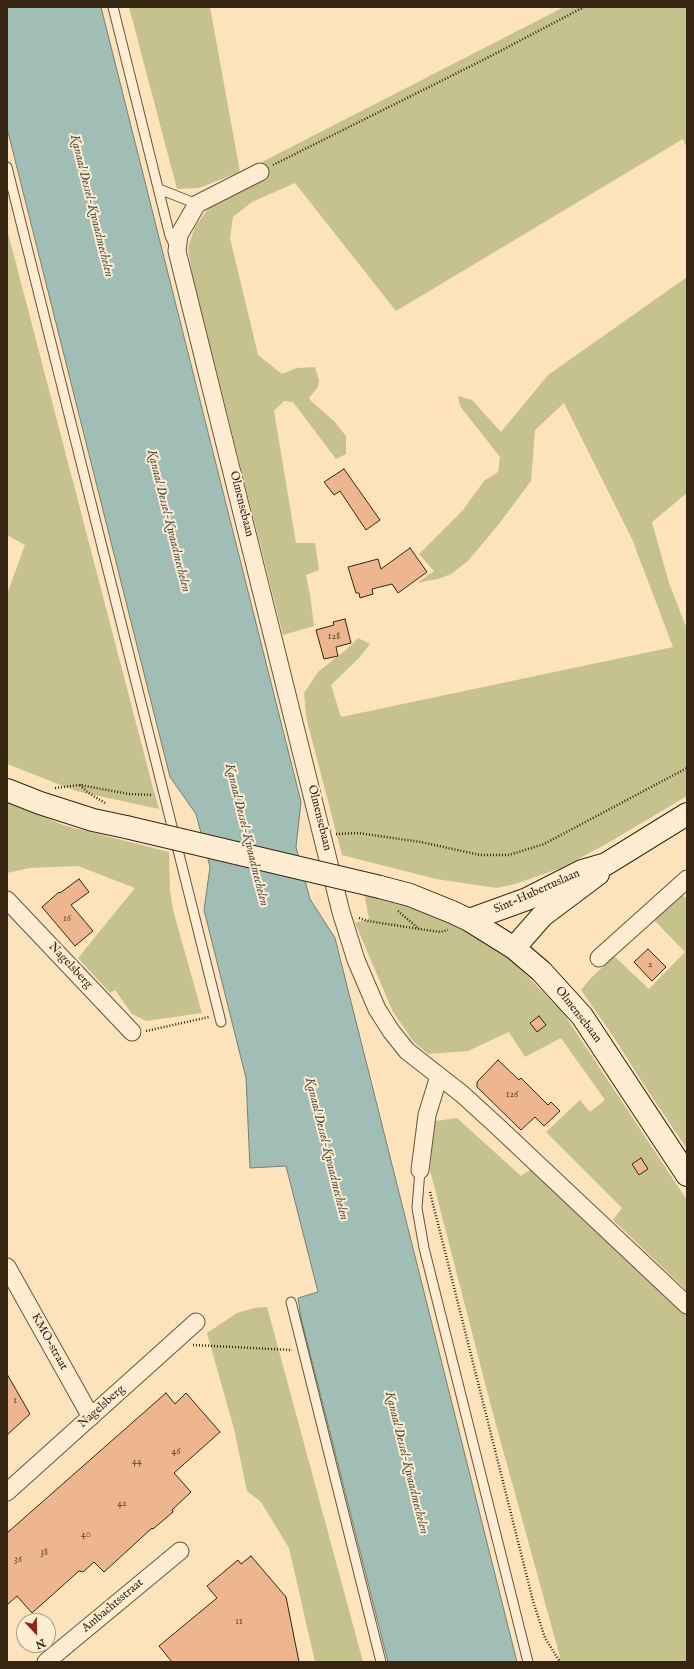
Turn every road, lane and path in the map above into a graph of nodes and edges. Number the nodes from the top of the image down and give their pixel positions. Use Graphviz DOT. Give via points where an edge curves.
graph roads {
  1 [pos="113,7"];
  2 [pos="584,7"];
  3 [pos="7,167"];
  4 [pos="260,172"];
  5 [pos="159,189"];
  6 [pos="197,204"];
  7 [pos="177,251"];
  8 [pos="687,768"];
  9 [pos="80,785"];
  10 [pos="7,790"];
  11 [pos="165,796"];
  12 [pos="687,814"];
  13 [pos="323,834"];
  14 [pos="606,864"];
  15 [pos="687,879"];
  16 [pos="7,900"];
  17 [pos="354,916"];
  18 [pos="469,920"];
  19 [pos="419,929"];
  20 [pos="514,948"];
  21 [pos="599,958"];
  22 [pos="220,1018"];
  23 [pos="132,1032"];
  24 [pos="439,1076"];
  25 [pos="420,1170"];
  26 [pos="687,1175"];
  27 [pos="7,1267"];
  28 [pos="290,1302"];
  29 [pos="687,1305"];
  30 [pos="196,1322"];
  31 [pos="172,1343"];
  32 [pos="303,1350"];
  33 [pos="91,1418"];
  34 [pos="7,1492"];
  35 [pos="180,1551"];
  36 [pos="46,1662"];
  37 [pos="381,1662"];
  38 [pos="528,1662"];
  39 [pos="560,1662"];
  1 -- 5 [label="lane"];
  2 -- 4 [label="path" via="485,60"];
  3 -- 11 [label="lane"];
  4 -- 6 [label="street"];
  5 -- 6 [label="lane"];
  5 -- 7 [label="lane" via="170,236"];
  6 -- 7 [label="street, Olmensebaan" via="179,235"];
  7 -- 13 [label="street, Olmensebaan"];
  8 -- 13 [label="path" via="544,844 509,855 480,855 422,842 358,833"];
  9 -- 11 [label="path" via="129,794"];
  10 -- 18 [label="street, Olmensebaan, bridge" via="94,820 410,895"];
  11 -- 22 [label="lane"];
  12 -- 14 [label="street, Sint-Hubertuslaan"];
  13 -- 24 [label="street, Olmensebaan" via="354,953 377,1009 407,1051"];
  14 -- 18 [label="street, Sint-Hubertuslaan" via="582,872 527,899"];
  14 -- 20 [label="street, Sint-Hubertuslaan" via="593,879 542,916"];
  15 -- 21 [label="street"];
  16 -- 23 [label="street, Nagelsberg"];
  17 -- 19 [label="path" via="368,921"];
  18 -- 20 [label="street, Olmensebaan"];
  20 -- 26 [label="street, Olmensebaan" via="561,992 582,1016"];
  22 -- 23 [label="path"];
  24 -- 25 [label="street" via="427,1115"];
  24 -- 29 [label="street, Olmensebaan" via="490,1119"];
  25 -- 38 [label="lane" via="417,1208 424,1248"];
  25 -- 39 [label="path" via="432,1198 533,1601 545,1638"];
  27 -- 33 [label="street, KMO-straat"];
  28 -- 32 [label="lane"];
  30 -- 31 [label="street, Nagelsberg"];
  31 -- 32 [label="path"];
  31 -- 33 [label="street, Nagelsberg"];
  32 -- 37 [label="lane"];
  33 -- 34 [label="street, Nagelsberg"];
  35 -- 36 [label="street, Ambachtsstraat"];
}
